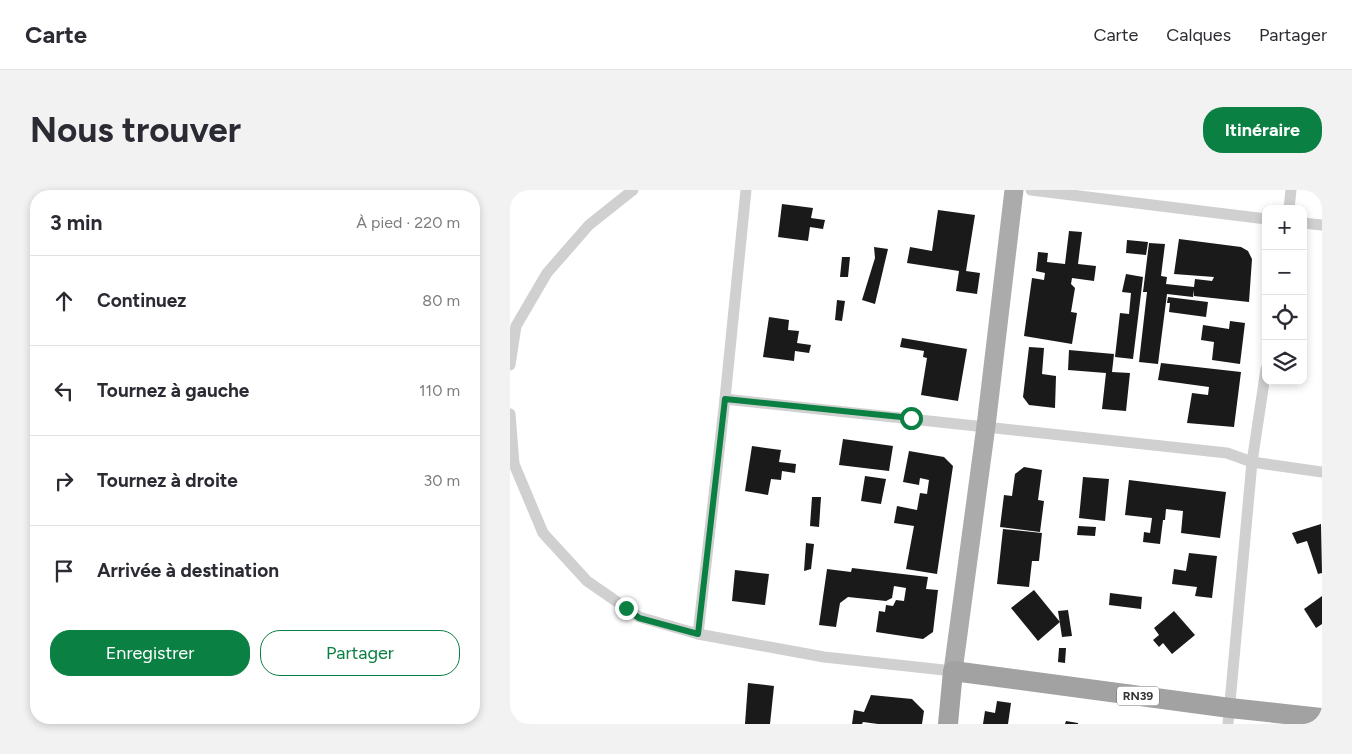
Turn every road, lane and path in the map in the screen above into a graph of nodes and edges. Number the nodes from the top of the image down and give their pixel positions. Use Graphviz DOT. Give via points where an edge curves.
graph roads {
  1 [pos="634,190"];
  2 [pos="746,190"];
  3 [pos="1014,190"];
  4 [pos="1031,190"];
  5 [pos="1291,190"];
  6 [pos="1289,205"];
  7 [pos="1262,219"];
  8 [pos="1307,223"];
  9 [pos="1322,225"];
  10 [pos="510,365"];
  11 [pos="1264,385"];
  12 [pos="725,399"];
  13 [pos="510,414"];
  14 [pos="986,426"];
  15 [pos="1252,462"];
  16 [pos="1322,472"];
  17 [pos="698,634"];
  18 [pos="953,671"];
  19 [pos="1229,716"];
  20 [pos="1322,718"];
  21 [pos="948,724"];
  1 -- 10 [label="street" via="589,224 547,273 516,326"];
  2 -- 12 [label="street"];
  3 -- 14 [label="main road"];
  4 -- 7 [label="street"];
  5 -- 6 [label="street"];
  8 -- 9 [label="street"];
  11 -- 15 [label="street"];
  12 -- 14 [label="street"];
  12 -- 17 [label="street"];
  13 -- 17 [label="street" via="514,464 543,533 587,582 639,618"];
  14 -- 15 [label="street" via="1227,453"];
  14 -- 18 [label="main road"];
  15 -- 16 [label="street"];
  15 -- 19 [label="street"];
  17 -- 18 [label="street" via="824,657"];
  18 -- 19 [label="highway, RN39"];
  18 -- 21 [label="highway"];
  19 -- 20 [label="highway, RN39"];
}
